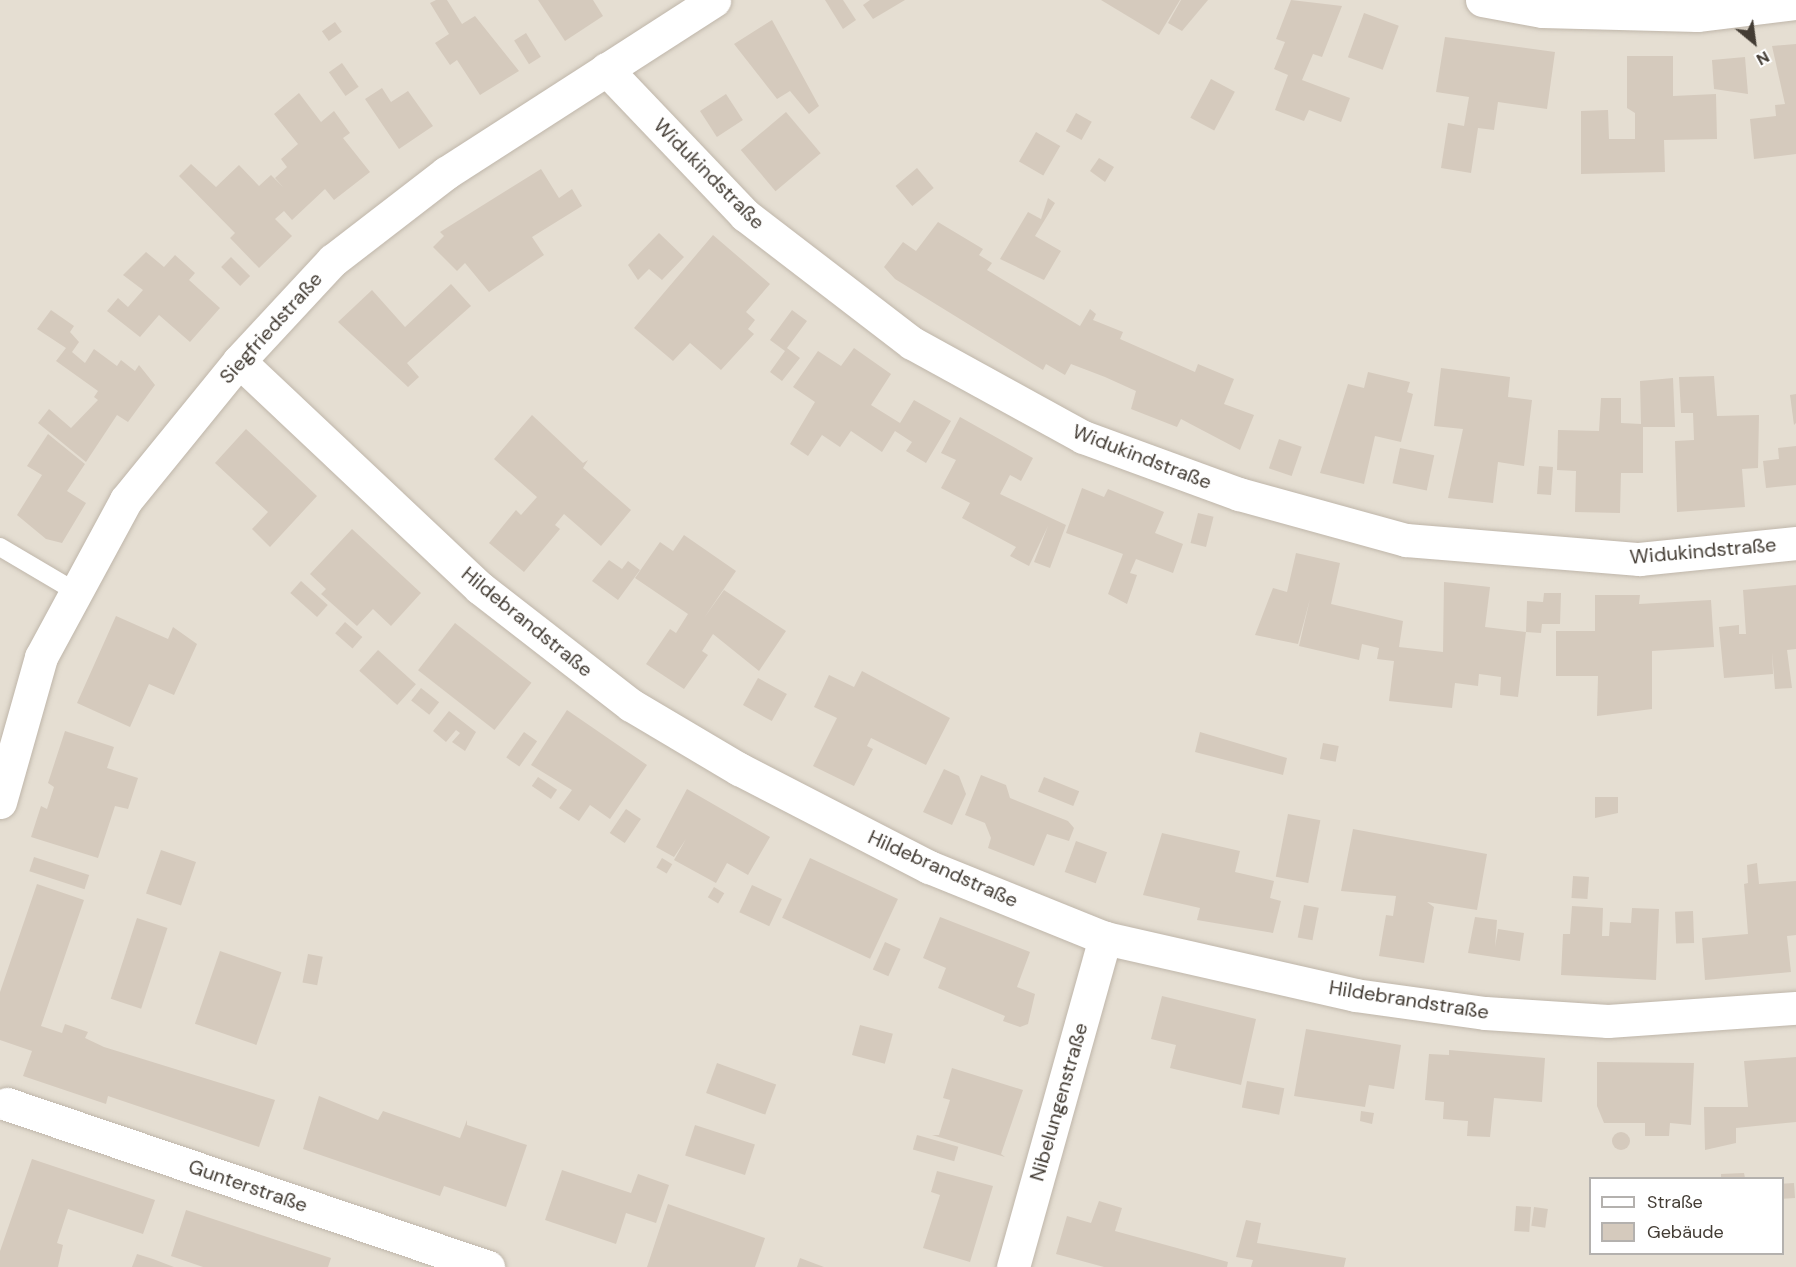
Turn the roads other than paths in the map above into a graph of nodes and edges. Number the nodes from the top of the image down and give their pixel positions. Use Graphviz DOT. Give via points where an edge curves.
graph roads {
  1 [pos="714,0"];
  2 [pos="1482,0"];
  3 [pos="1796,3"];
  4 [pos="606,69"];
  5 [pos="239,361"];
  6 [pos="1796,543"];
  7 [pos="0,547"];
  8 [pos="76,592"];
  9 [pos="0,802"];
  10 [pos="1105,938"];
  11 [pos="1796,1008"];
  12 [pos="2,1110"];
  13 [pos="488,1267"];
  14 [pos="1013,1267"];
  1 -- 4 [label="street, Siegfriedstraße"];
  2 -- 3 [label="street" via="1542,11 1697,15"];
  4 -- 5 [label="street, Siegfriedstraße" via="446,173 333,260"];
  4 -- 6 [label="street, Widukindstraße" via="745,215 912,343 1083,437 1239,494 1406,540 1639,559"];
  5 -- 8 [label="street, Siegfriedstraße" via="126,500"];
  5 -- 10 [label="street, Hildebrandstraße" via="480,588 631,705 739,769 929,867"];
  7 -- 8 [label="lane"];
  8 -- 9 [label="street, Siegfriedstraße" via="40,657"];
  10 -- 11 [label="street, Hildebrandstraße" via="1355,995 1485,1013 1608,1021"];
  10 -- 14 [label="street, Nibelungenstraße"];
  12 -- 13 [label="street, Gunterstraße"];
}
